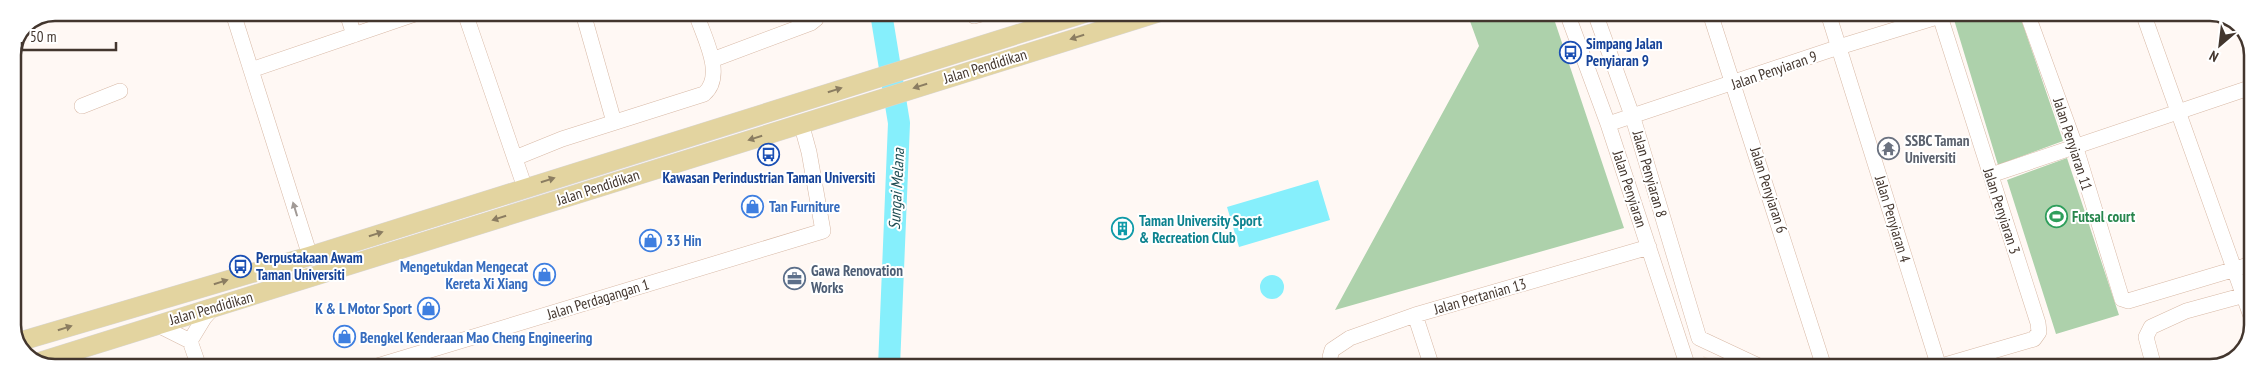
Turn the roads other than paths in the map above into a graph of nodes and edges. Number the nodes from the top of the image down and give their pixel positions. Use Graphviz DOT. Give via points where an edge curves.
graph roads {
  1 [pos="236,21"];
  2 [pos="350,21"];
  3 [pos="394,21"];
  4 [pos="468,21"];
  5 [pos="585,21"];
  6 [pos="699,21"];
  7 [pos="812,21"];
  8 [pos="1056,21"];
  9 [pos="1130,21"];
  10 [pos="1570,22"];
  11 [pos="1598,22"];
  12 [pos="1713,22"];
  13 [pos="1831,22"];
  14 [pos="1916,22"];
  15 [pos="1942,22"];
  16 [pos="2030,22"];
  17 [pos="2146,22"];
  18 [pos="354,35"];
  19 [pos="1839,47"];
  20 [pos="712,60"];
  21 [pos="251,70"];
  22 [pos="1734,84"];
  23 [pos="2244,89"];
  24 [pos="120,91"];
  25 [pos="82,106"];
  26 [pos="2177,112"];
  27 [pos="1633,118"];
  28 [pos="614,122"];
  29 [pos="801,123"];
  30 [pos="1608,124"];
  31 [pos="2075,145"];
  32 [pos="515,158"];
  33 [pos="1991,175"];
  34 [pos="525,188"];
  35 [pos="1649,247"];
  36 [pos="310,256"];
  37 [pos="2243,266"];
  38 [pos="2234,269"];
  39 [pos="2243,286"];
  40 [pos="2243,296"];
  41 [pos="213,308"];
  42 [pos="1415,315"];
  43 [pos="156,324"];
  44 [pos="25,340"];
  45 [pos="190,340"];
  46 [pos="51,358"];
  47 [pos="196,358"];
  48 [pos="403,358"];
  49 [pos="1330,359"];
  50 [pos="1429,359"];
  51 [pos="1685,359"];
  52 [pos="1743,359"];
  53 [pos="1821,359"];
  54 [pos="1935,359"];
  55 [pos="1966,359"];
  56 [pos="2152,359"];
  1 -- 21 [label="street"];
  2 -- 18 [label="street"];
  3 -- 18 [label="street"];
  4 -- 32 [label="street"];
  5 -- 28 [label="street"];
  6 -- 20 [label="street"];
  7 -- 20 [label="street"];
  34 -- 8 [label="main road, Jalan Pendidikan, one-way"];
  9 -- 29 [label="main road, Jalan Pendidikan, one-way"];
  10 -- 30 [label="street, Jalan Penyiaran"];
  11 -- 27 [label="street, Jalan Penyiaran 8"];
  12 -- 22 [label="street, Jalan Penyiaran 6"];
  13 -- 19 [label="street, Jalan Penyiaran 4"];
  14 -- 19 [label="street, Jalan Penyiaran 9"];
  15 -- 33 [label="street, Jalan Penyiaran 3"];
  16 -- 31 [label="street, Jalan Penyiaran 11"];
  17 -- 26 [label="street"];
  18 -- 21 [label="street"];
  19 -- 22 [label="street, Jalan Penyiaran 9"];
  19 -- 54 [label="street, Jalan Penyiaran 4"];
  20 -- 28 [label="street" via="712,88 704,94"];
  36 -- 21 [label="street, one-way"];
  22 -- 27 [label="street, Jalan Penyiaran 9"];
  22 -- 53 [label="street, Jalan Penyiaran 6"];
  23 -- 26 [label="street"];
  24 -- 25 [label="street"];
  26 -- 31 [label="street"];
  26 -- 38 [label="street"];
  27 -- 30 [label="street, Jalan Penyiaran 9"];
  27 -- 52 [label="street, Jalan Penyiaran 8" via="1699,338"];
  28 -- 32 [label="street"];
  29 -- 41 [label="main road, Jalan Pendidikan, one-way"];
  29 -- 48 [label="street, Jalan Perdagangan 1" via="823,231"];
  30 -- 35 [label="street, Jalan Penyiaran"];
  31 -- 33 [label="street"];
  31 -- 38 [label="street, Jalan Penyiaran 11" via="2122,299 2128,301"];
  32 -- 34 [label="street"];
  33 -- 55 [label="street, Jalan Penyiaran 3" via="2039,332 2034,339"];
  36 -- 34 [label="main road, Jalan Pendidikan, one-way"];
  35 -- 42 [label="street, Jalan Pertanian 13"];
  35 -- 51 [label="street, Jalan Penyiaran"];
  44 -- 36 [label="main road, Jalan Pendidikan, one-way"];
  37 -- 38 [label="street"];
  38 -- 39 [label="street"];
  40 -- 56 [label="street" via="2186,311 2150,327 2146,337"];
  41 -- 43 [label="main road, Jalan Pendidikan"];
  41 -- 45 [label="street"];
  42 -- 49 [label="street, Jalan Pertanian 13" via="1339,344 1332,350"];
  42 -- 50 [label="street"];
  43 -- 45 [label="street"];
  43 -- 46 [label="main road, Jalan Pendidikan"];
  45 -- 47 [label="street"];
}
